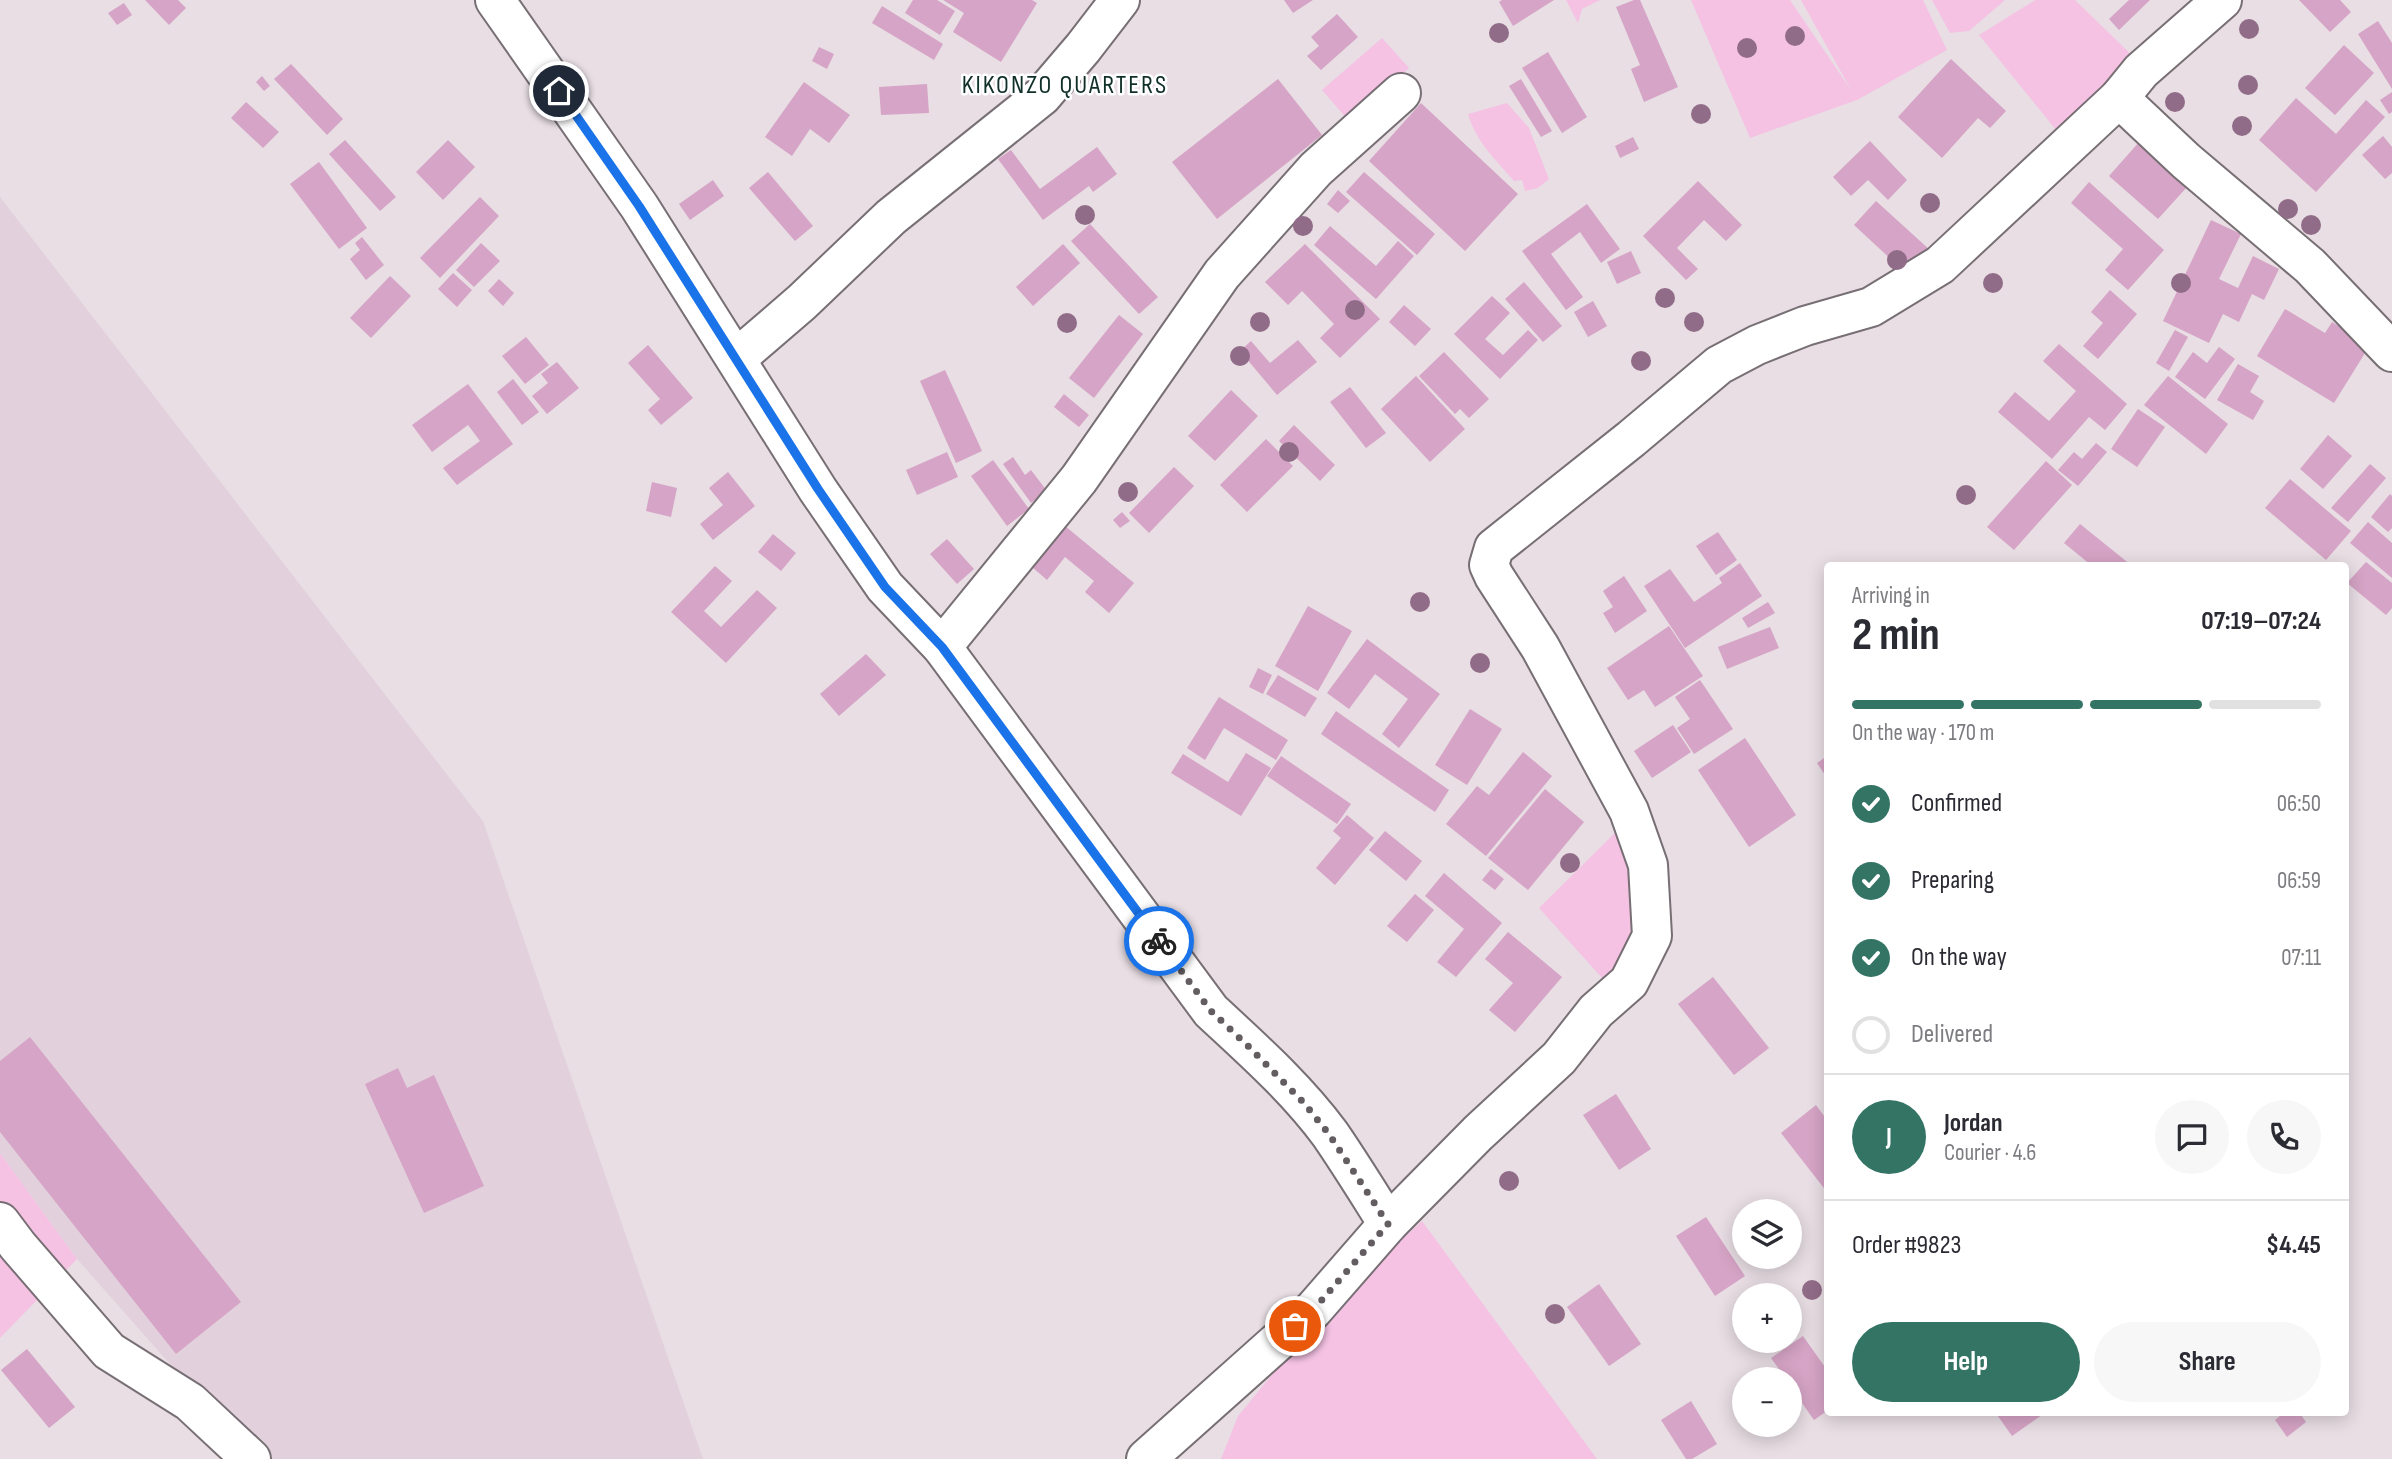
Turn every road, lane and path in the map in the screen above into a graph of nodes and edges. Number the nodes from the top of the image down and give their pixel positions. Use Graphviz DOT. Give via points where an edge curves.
graph roads {
  1 [pos="495,0"];
  2 [pos="1120,0"];
  3 [pos="2222,0"];
  4 [pos="1401,93"];
  5 [pos="2119,98"];
  6 [pos="2392,352"];
  7 [pos="737,358"];
  8 [pos="942,647"];
  9 [pos="0,1222"];
  10 [pos="1388,1224"];
  11 [pos="251,1459"];
  12 [pos="1146,1459"];
  1 -- 7 [label="street" via="639,206"];
  2 -- 7 [label="street" via="1042,96 891,217"];
  3 -- 5 [label="street" via="2141,71"];
  4 -- 8 [label="street" via="1316,169 1223,274 1079,479"];
  5 -- 6 [label="street" via="2310,265"];
  5 -- 10 [label="street" via="1940,265 1871,307 1805,326 1719,365 1494,548 1489,565 1494,576 1540,647 1629,811 1648,865 1652,936 1629,982 1596,1011 1559,1058"];
  7 -- 8 [label="street" via="885,587"];
  8 -- 10 [label="street" via="1211,1011 1304,1103"];
  9 -- 11 [label="street" via="109,1351 190,1402"];
  10 -- 12 [label="street" via="1313,1310"];
}
